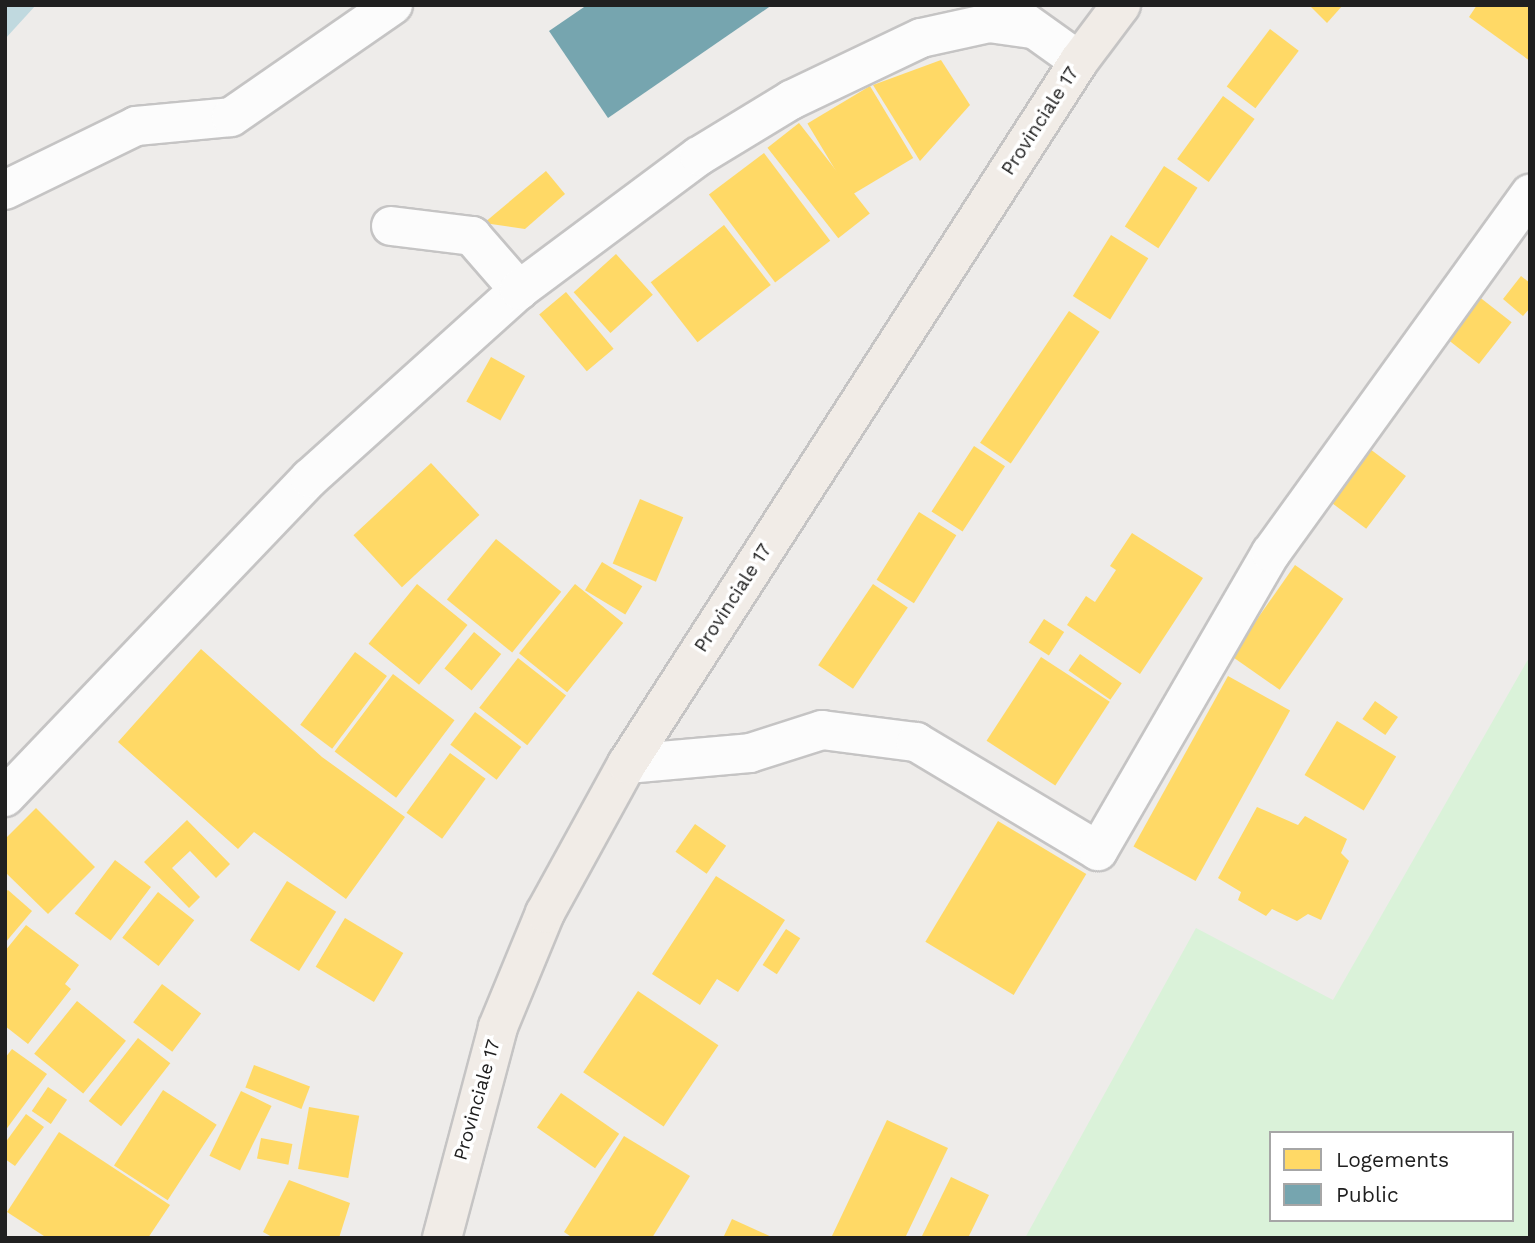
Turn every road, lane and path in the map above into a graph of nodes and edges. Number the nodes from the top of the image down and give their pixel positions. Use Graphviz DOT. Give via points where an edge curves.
graph roads {
  1 [pos="393,5"];
  2 [pos="1002,5"];
  3 [pos="1121,5"];
  4 [pos="1032,29"];
  5 [pos="1079,61"];
  6 [pos="5,190"];
  7 [pos="1530,194"];
  8 [pos="391,226"];
  9 [pos="519,290"];
  10 [pos="627,764"];
  11 [pos="5,797"];
  12 [pos="442,1238"];
  1 -- 6 [label="street" via="231,117 136,126"];
  2 -- 4 [label="street"];
  3 -- 5 [label="main road, Provinciale 17"];
  4 -- 5 [label="street"];
  4 -- 9 [label="street" via="989,23 921,38 791,100 699,156"];
  5 -- 10 [label="main road, Provinciale 17"];
  7 -- 10 [label="street" via="1271,553 1098,851 916,742 822,730 750,753"];
  8 -- 9 [label="street" via="472,236"];
  9 -- 11 [label="street" via="310,478"];
  10 -- 12 [label="main road, Provinciale 17" via="545,913 498,1027"];
}
